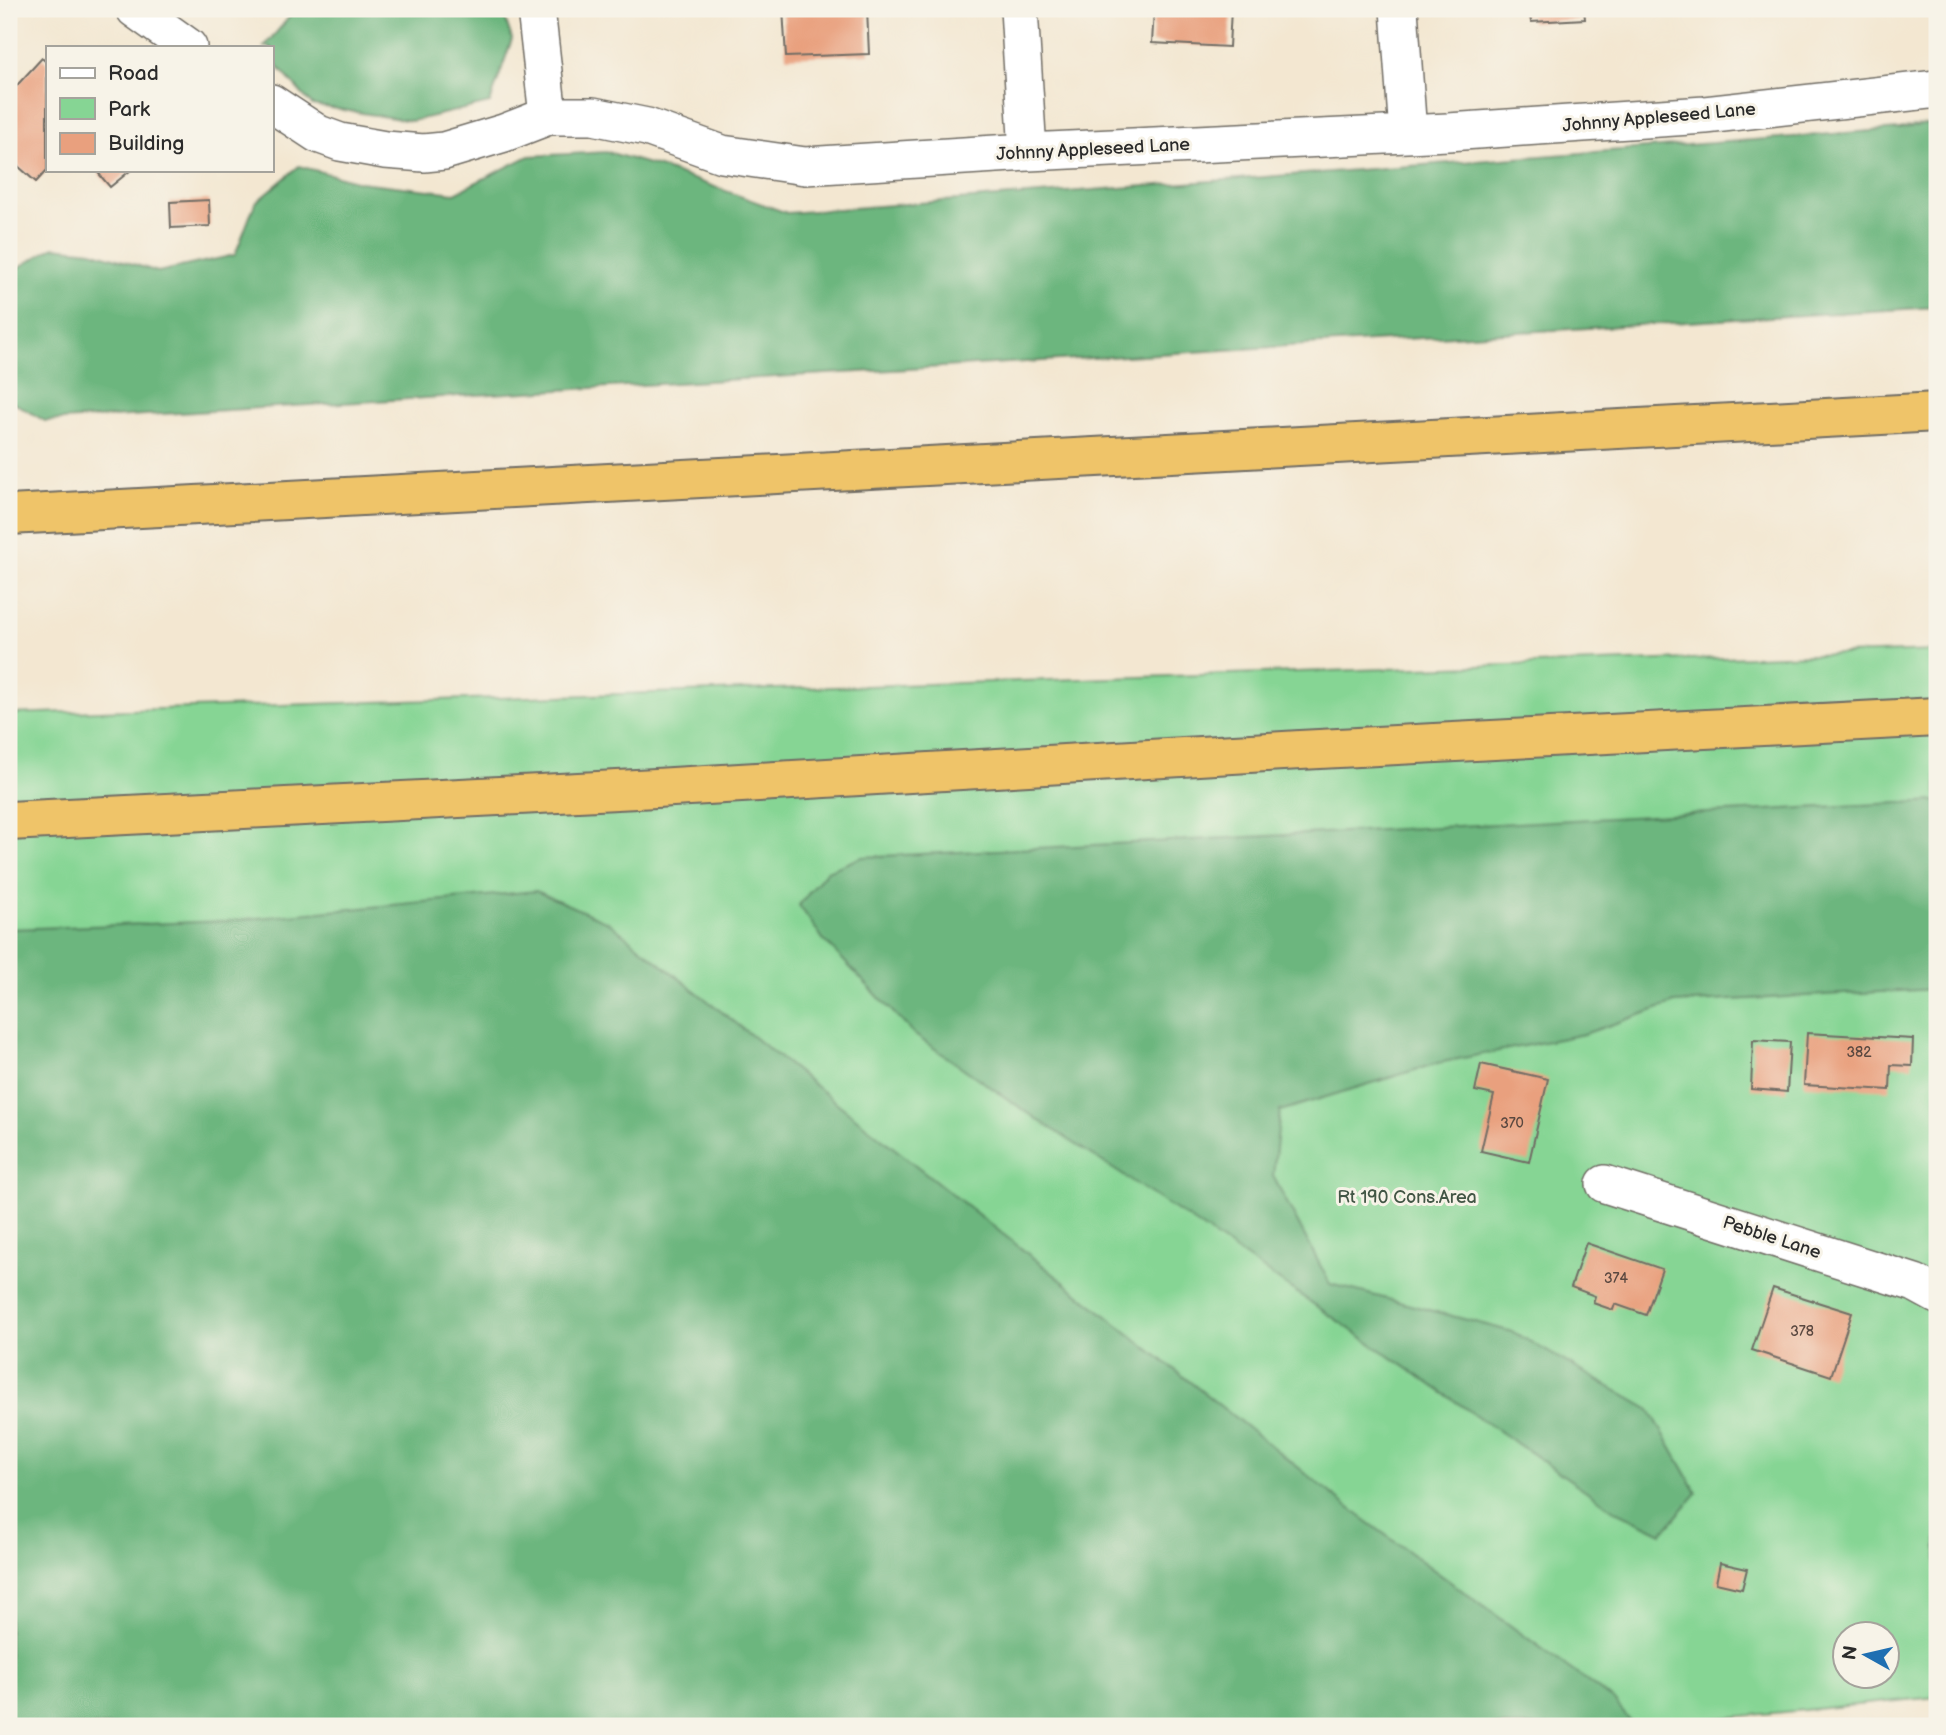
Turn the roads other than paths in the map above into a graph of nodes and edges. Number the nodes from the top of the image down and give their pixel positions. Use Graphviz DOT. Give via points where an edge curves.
graph roads {
  1 [pos="135,9"];
  2 [pos="536,9"];
  3 [pos="1019,9"];
  4 [pos="1399,9"];
  5 [pos="187,46"];
  6 [pos="1937,89"];
  7 [pos="273,104"];
  8 [pos="548,116"];
  9 [pos="1408,134"];
  10 [pos="1028,152"];
  11 [pos="1937,412"];
  12 [pos="9,515"];
  13 [pos="1937,717"];
  14 [pos="9,821"];
  15 [pos="1605,1184"];
  16 [pos="1937,1295"];
  1 -- 5 [label="street"];
  2 -- 8 [label="street"];
  3 -- 10 [label="street"];
  4 -- 9 [label="street"];
  6 -- 9 [label="street, Johnny Appleseed Lane" via="1705,115"];
  7 -- 8 [label="street, Johnny Appleseed Lane" via="318,134 340,142 424,153 457,148"];
  8 -- 10 [label="street, Johnny Appleseed Lane" via="593,116 647,127 722,154 805,166"];
  9 -- 10 [label="street, Johnny Appleseed Lane"];
  11 -- 12 [label="highway"];
  13 -- 14 [label="highway"];
  15 -- 16 [label="street, Pebble Lane" via="1915,1283"];
}
